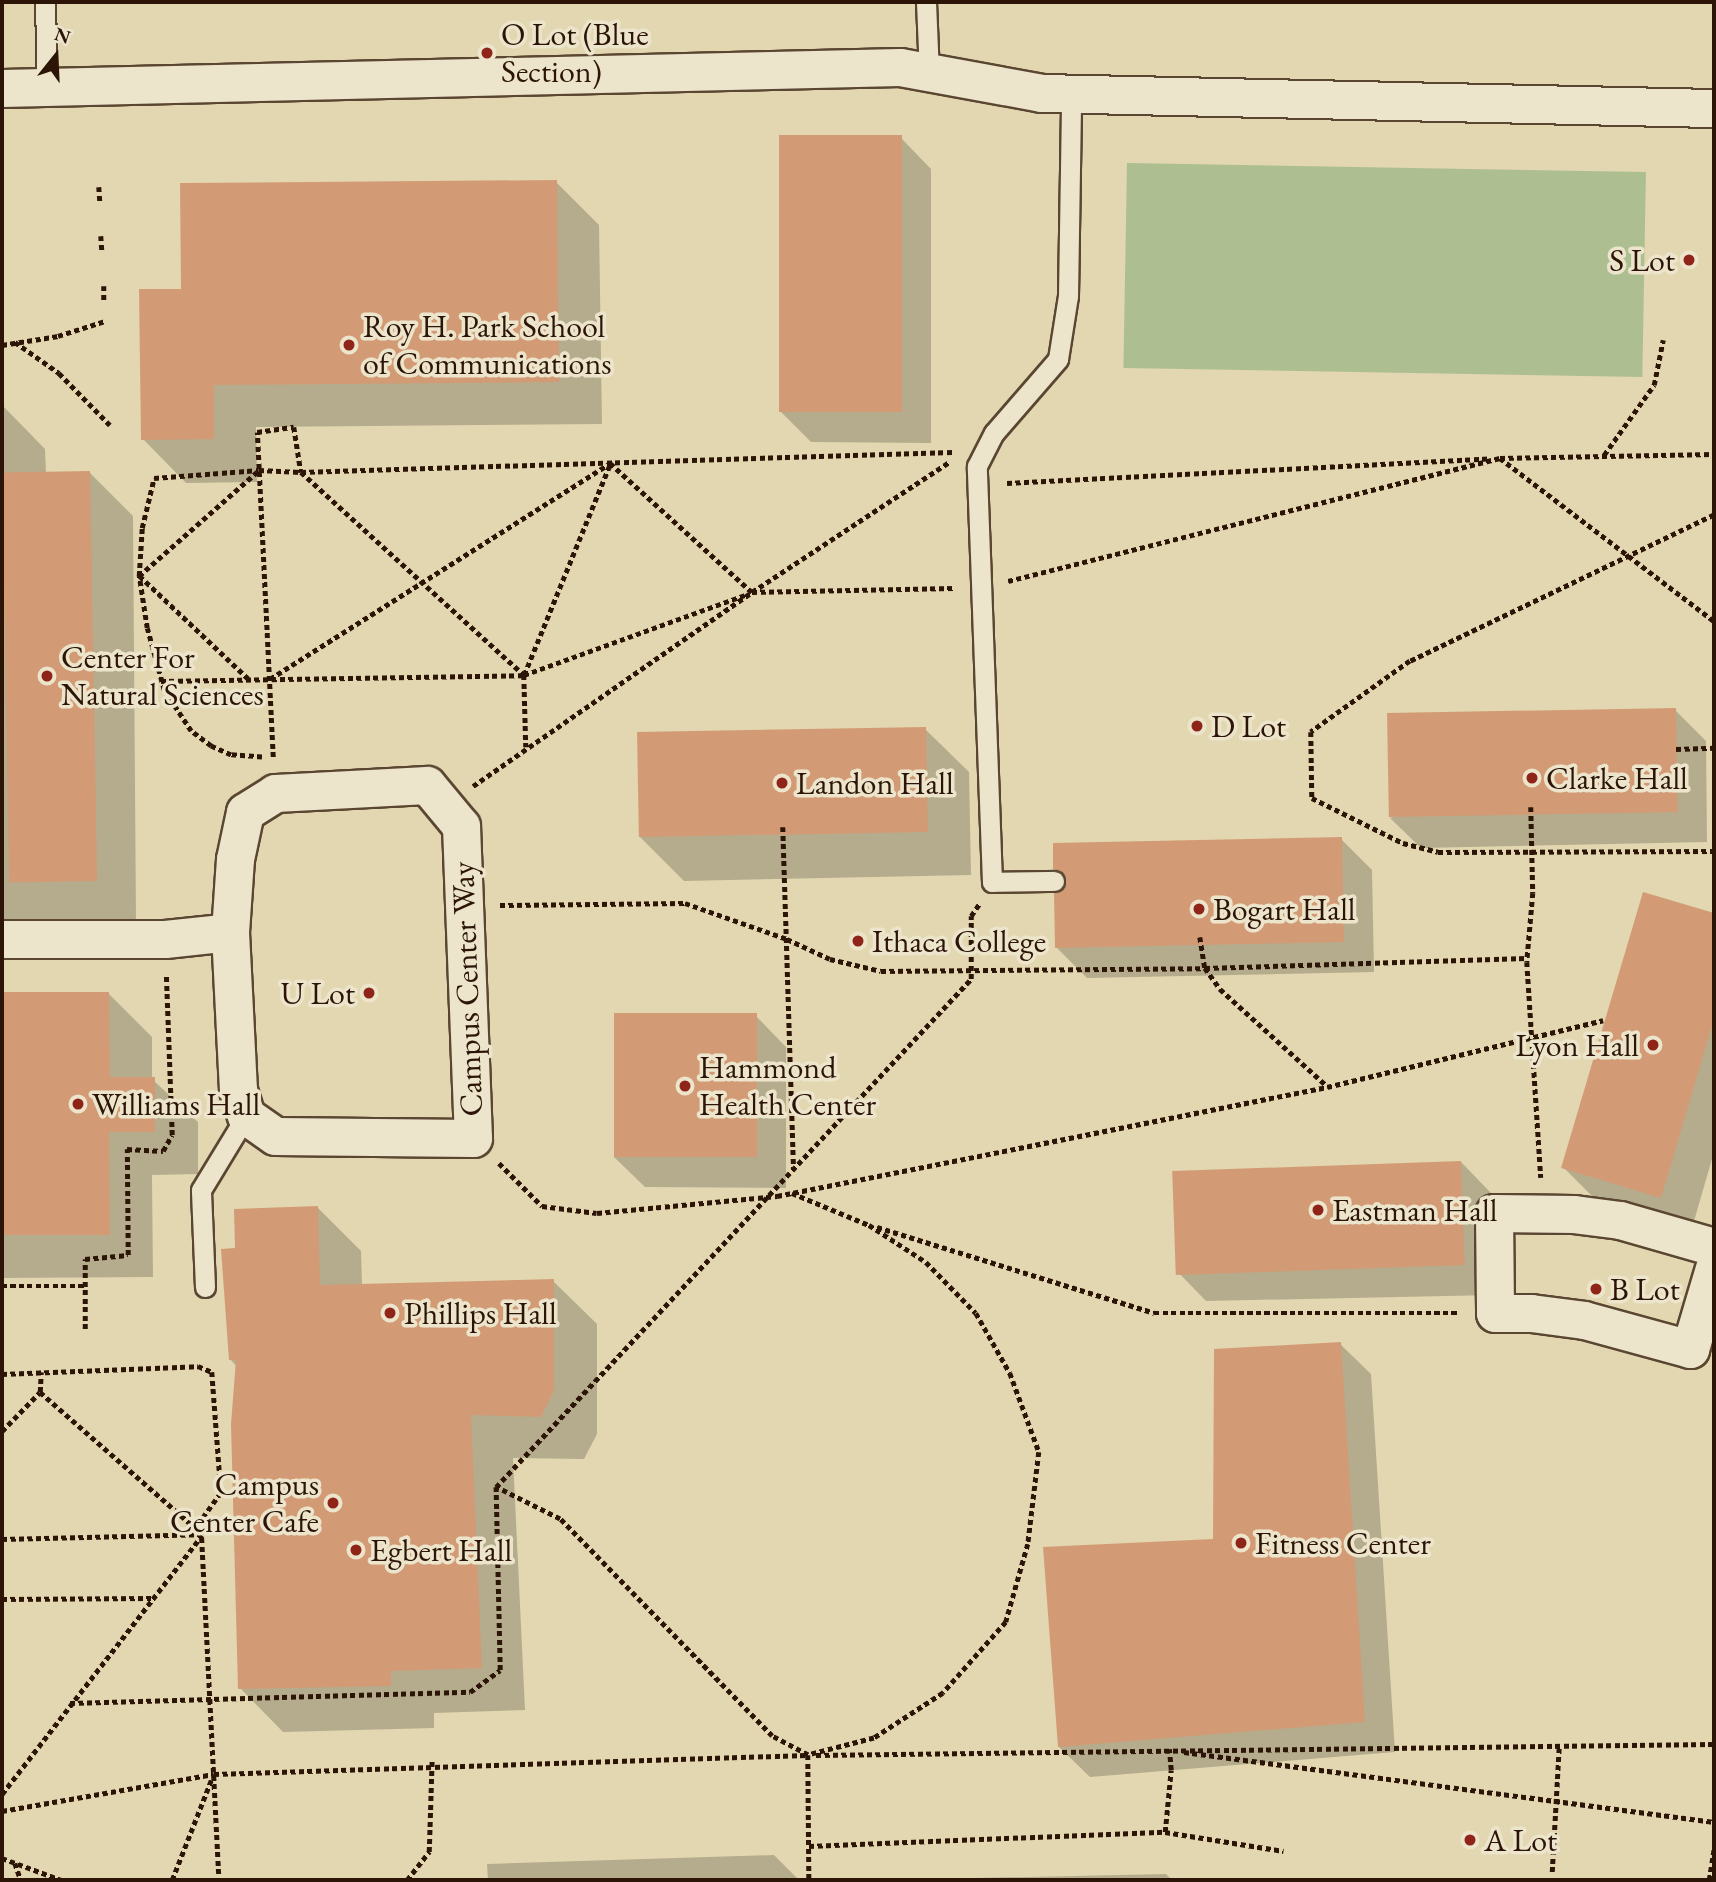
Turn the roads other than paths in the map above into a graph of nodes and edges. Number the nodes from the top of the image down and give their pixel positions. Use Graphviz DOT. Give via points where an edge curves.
graph roads {
  1 [pos="45,2"];
  2 [pos="926,2"];
  3 [pos="929,74"];
  4 [pos="2,88"];
  5 [pos="47,88"];
  6 [pos="1071,94"];
  7 [pos="1714,108"];
  8 [pos="1054,881"];
  9 [pos="230,932"];
  10 [pos="2,939"];
  11 [pos="246,1116"];
  12 [pos="1714,1247"];
  13 [pos="1714,1268"];
  14 [pos="205,1287"];
  1 -- 5 [label="lane"];
  2 -- 3 [label="lane"];
  3 -- 5 [label="street" via="900,67"];
  3 -- 6 [label="street"];
  4 -- 5 [label="street"];
  6 -- 7 [label="street"];
  6 -- 8 [label="lane" via="1068,296 1058,359 994,433 977,466 992,882"];
  9 -- 10 [label="street" via="165,939"];
  9 -- 11 [label="street, Campus Center Way" via="238,1090"];
  9 -- 11 [label="street, Campus Center Way" via="234,859 245,812 274,775 426,785 461,826 473,1138 275,1136"];
  11 -- 14 [label="lane" via="201,1190"];
  12 -- 13 [label="street" via="1620,1220 1494,1213 1495,1314 1584,1320 1690,1349"];
}
